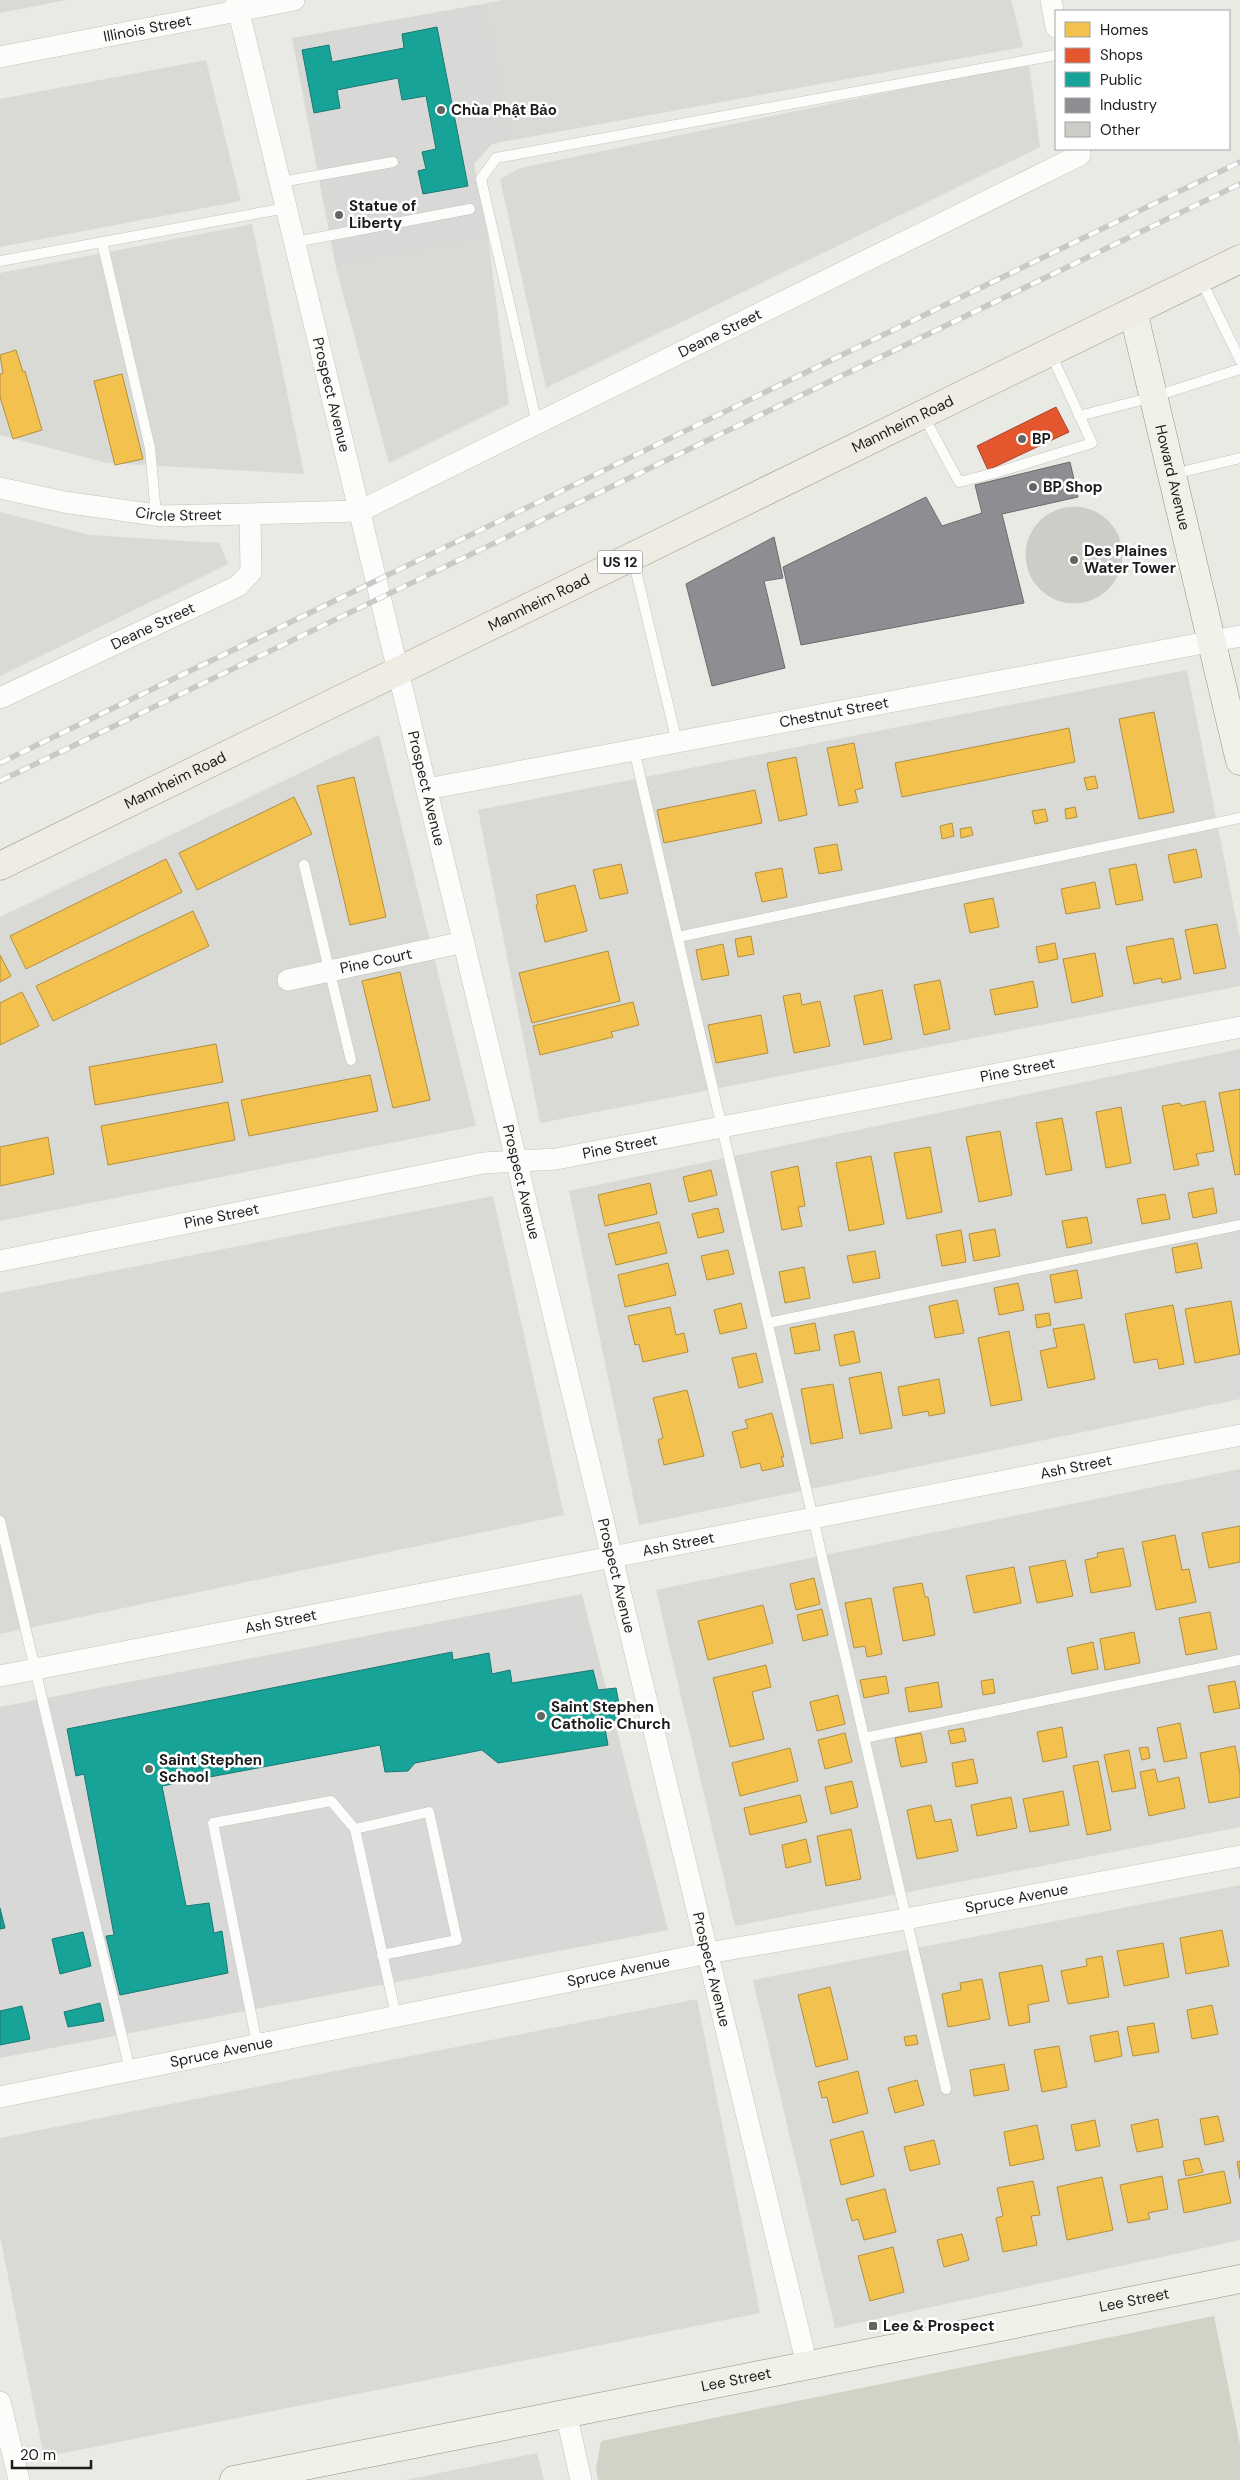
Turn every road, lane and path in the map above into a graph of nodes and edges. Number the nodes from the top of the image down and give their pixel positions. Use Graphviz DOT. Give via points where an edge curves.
graph roads {
  1 [pos="294,0"];
  2 [pos="1051,0"];
  3 [pos="237,5"];
  4 [pos="1055,22"];
  5 [pos="1055,54"];
  6 [pos="0,57"];
  7 [pos="1080,152"];
  8 [pos="393,162"];
  9 [pos="281,182"];
  10 [pos="286,208"];
  11 [pos="470,209"];
  12 [pos="102,242"];
  13 [pos="295,242"];
  14 [pos="1240,259"];
  15 [pos="0,261"];
  16 [pos="1200,279"];
  17 [pos="1133,311"];
  18 [pos="1050,352"];
  19 [pos="1240,360"];
  20 [pos="1240,369"];
  21 [pos="1153,397"];
  22 [pos="923,414"];
  23 [pos="1079,416"];
  24 [pos="537,424"];
  25 [pos="1240,458"];
  26 [pos="1172,474"];
  27 [pos="0,488"];
  28 [pos="360,511"];
  29 [pos="156,515"];
  30 [pos="250,516"];
  31 [pos="632,556"];
  32 [pos="1240,636"];
  33 [pos="1211,642"];
  34 [pos="398,671"];
  35 [pos="0,698"];
  36 [pos="677,742"];
  37 [pos="634,750"];
  38 [pos="1240,761"];
  39 [pos="427,789"];
  40 [pos="1240,818"];
  41 [pos="304,865"];
  42 [pos="0,866"];
  43 [pos="678,937"];
  44 [pos="464,942"];
  45 [pos="330,971"];
  46 [pos="288,980"];
  47 [pos="1240,1027"];
  48 [pos="351,1060"];
  49 [pos="722,1127"];
  50 [pos="516,1161"];
  51 [pos="1240,1225"];
  52 [pos="0,1261"];
  53 [pos="768,1323"];
  54 [pos="1240,1435"];
  55 [pos="812,1517"];
  56 [pos="0,1521"];
  57 [pos="612,1556"];
  58 [pos="1240,1660"];
  59 [pos="36,1669"];
  60 [pos="0,1676"];
  61 [pos="864,1738"];
  62 [pos="355,1829"];
  63 [pos="1240,1856"];
  64 [pos="906,1919"];
  65 [pos="708,1954"];
  66 [pos="382,1955"];
  67 [pos="396,2016"];
  68 [pos="257,2044"];
  69 [pos="130,2070"];
  70 [pos="946,2089"];
  71 [pos="0,2097"];
  72 [pos="1240,2279"];
  73 [pos="807,2365"];
  74 [pos="0,2402"];
  75 [pos="566,2413"];
  76 [pos="19,2480"];
  77 [pos="234,2480"];
  78 [pos="581,2480"];
  1 -- 3 [label="street, Illinois Street"];
  2 -- 4 [label="street"];
  3 -- 6 [label="street, Illinois Street"];
  3 -- 9 [label="street, Prospect Avenue"];
  5 -- 24 [label="lane" via="496,158 481,179"];
  7 -- 24 [label="street, Deane Street"];
  8 -- 9 [label="lane"];
  9 -- 10 [label="street, Prospect Avenue"];
  10 -- 12 [label="lane"];
  10 -- 13 [label="street, Prospect Avenue"];
  11 -- 13 [label="lane"];
  12 -- 15 [label="lane"];
  12 -- 29 [label="lane" via="150,448"];
  13 -- 28 [label="street, Prospect Avenue"];
  14 -- 16 [label="main road, Mannheim Road / US 12"];
  16 -- 17 [label="main road, Mannheim Road / US 12"];
  16 -- 19 [label="lane"];
  17 -- 18 [label="main road, Mannheim Road / US 12"];
  17 -- 21 [label="main road, Howard Avenue"];
  18 -- 22 [label="main road, Mannheim Road / US 12"];
  18 -- 23 [label="lane"];
  20 -- 21 [label="lane"];
  21 -- 23 [label="lane"];
  21 -- 26 [label="main road, Howard Avenue"];
  22 -- 23 [label="lane" via="960,482 1092,443"];
  22 -- 31 [label="main road, Mannheim Road / US 12"];
  24 -- 28 [label="street, Deane Street"];
  25 -- 26 [label="lane"];
  26 -- 33 [label="main road, Howard Avenue"];
  27 -- 29 [label="street, Circle Street" via="64,502"];
  28 -- 30 [label="street, Circle Street"];
  28 -- 34 [label="street, Prospect Avenue"];
  29 -- 30 [label="street, Circle Street"];
  30 -- 35 [label="street, Deane Street" via="251,572 238,586"];
  31 -- 34 [label="main road, Mannheim Road / US 12"];
  31 -- 36 [label="lane"];
  32 -- 33 [label="street, Chestnut Street"];
  33 -- 36 [label="street, Chestnut Street"];
  33 -- 38 [label="main road, Howard Avenue"];
  34 -- 39 [label="street, Prospect Avenue"];
  34 -- 42 [label="main road, Mannheim Road / US 12"];
  36 -- 37 [label="street, Chestnut Street"];
  37 -- 39 [label="street, Chestnut Street"];
  37 -- 43 [label="lane"];
  39 -- 44 [label="street, Prospect Avenue"];
  40 -- 43 [label="lane"];
  41 -- 45 [label="lane"];
  43 -- 49 [label="lane"];
  44 -- 45 [label="street, Pine Court"];
  44 -- 50 [label="street, Prospect Avenue"];
  45 -- 46 [label="street, Pine Court"];
  45 -- 48 [label="lane"];
  47 -- 49 [label="street, Pine Street"];
  49 -- 50 [label="street, Pine Street" via="556,1159"];
  49 -- 53 [label="lane"];
  50 -- 52 [label="street, Pine Street" via="483,1164"];
  50 -- 57 [label="street, Prospect Avenue"];
  51 -- 53 [label="lane"];
  53 -- 55 [label="lane"];
  54 -- 55 [label="street, Ash Street"];
  55 -- 57 [label="street, Ash Street"];
  55 -- 61 [label="lane"];
  56 -- 59 [label="lane"];
  57 -- 59 [label="street, Ash Street"];
  57 -- 65 [label="street, Prospect Avenue"];
  58 -- 61 [label="lane"];
  59 -- 60 [label="street, Ash Street"];
  59 -- 69 [label="lane"];
  61 -- 64 [label="lane"];
  62 -- 66 [label="lane"];
  62 -- 66 [label="lane" via="429,1812 457,1940"];
  62 -- 68 [label="lane" via="332,1801 213,1823"];
  63 -- 64 [label="street, Spruce Avenue"];
  64 -- 65 [label="street, Spruce Avenue"];
  64 -- 70 [label="lane"];
  65 -- 67 [label="street, Spruce Avenue"];
  65 -- 73 [label="street, Prospect Avenue"];
  66 -- 67 [label="lane"];
  67 -- 68 [label="street, Spruce Avenue"];
  68 -- 69 [label="street, Spruce Avenue"];
  69 -- 71 [label="street, Spruce Avenue"];
  72 -- 73 [label="main road, Lee Street"];
  73 -- 75 [label="main road, Lee Street"];
  74 -- 76 [label="street"];
  75 -- 77 [label="main road, Lee Street"];
  75 -- 78 [label="street"];
}
